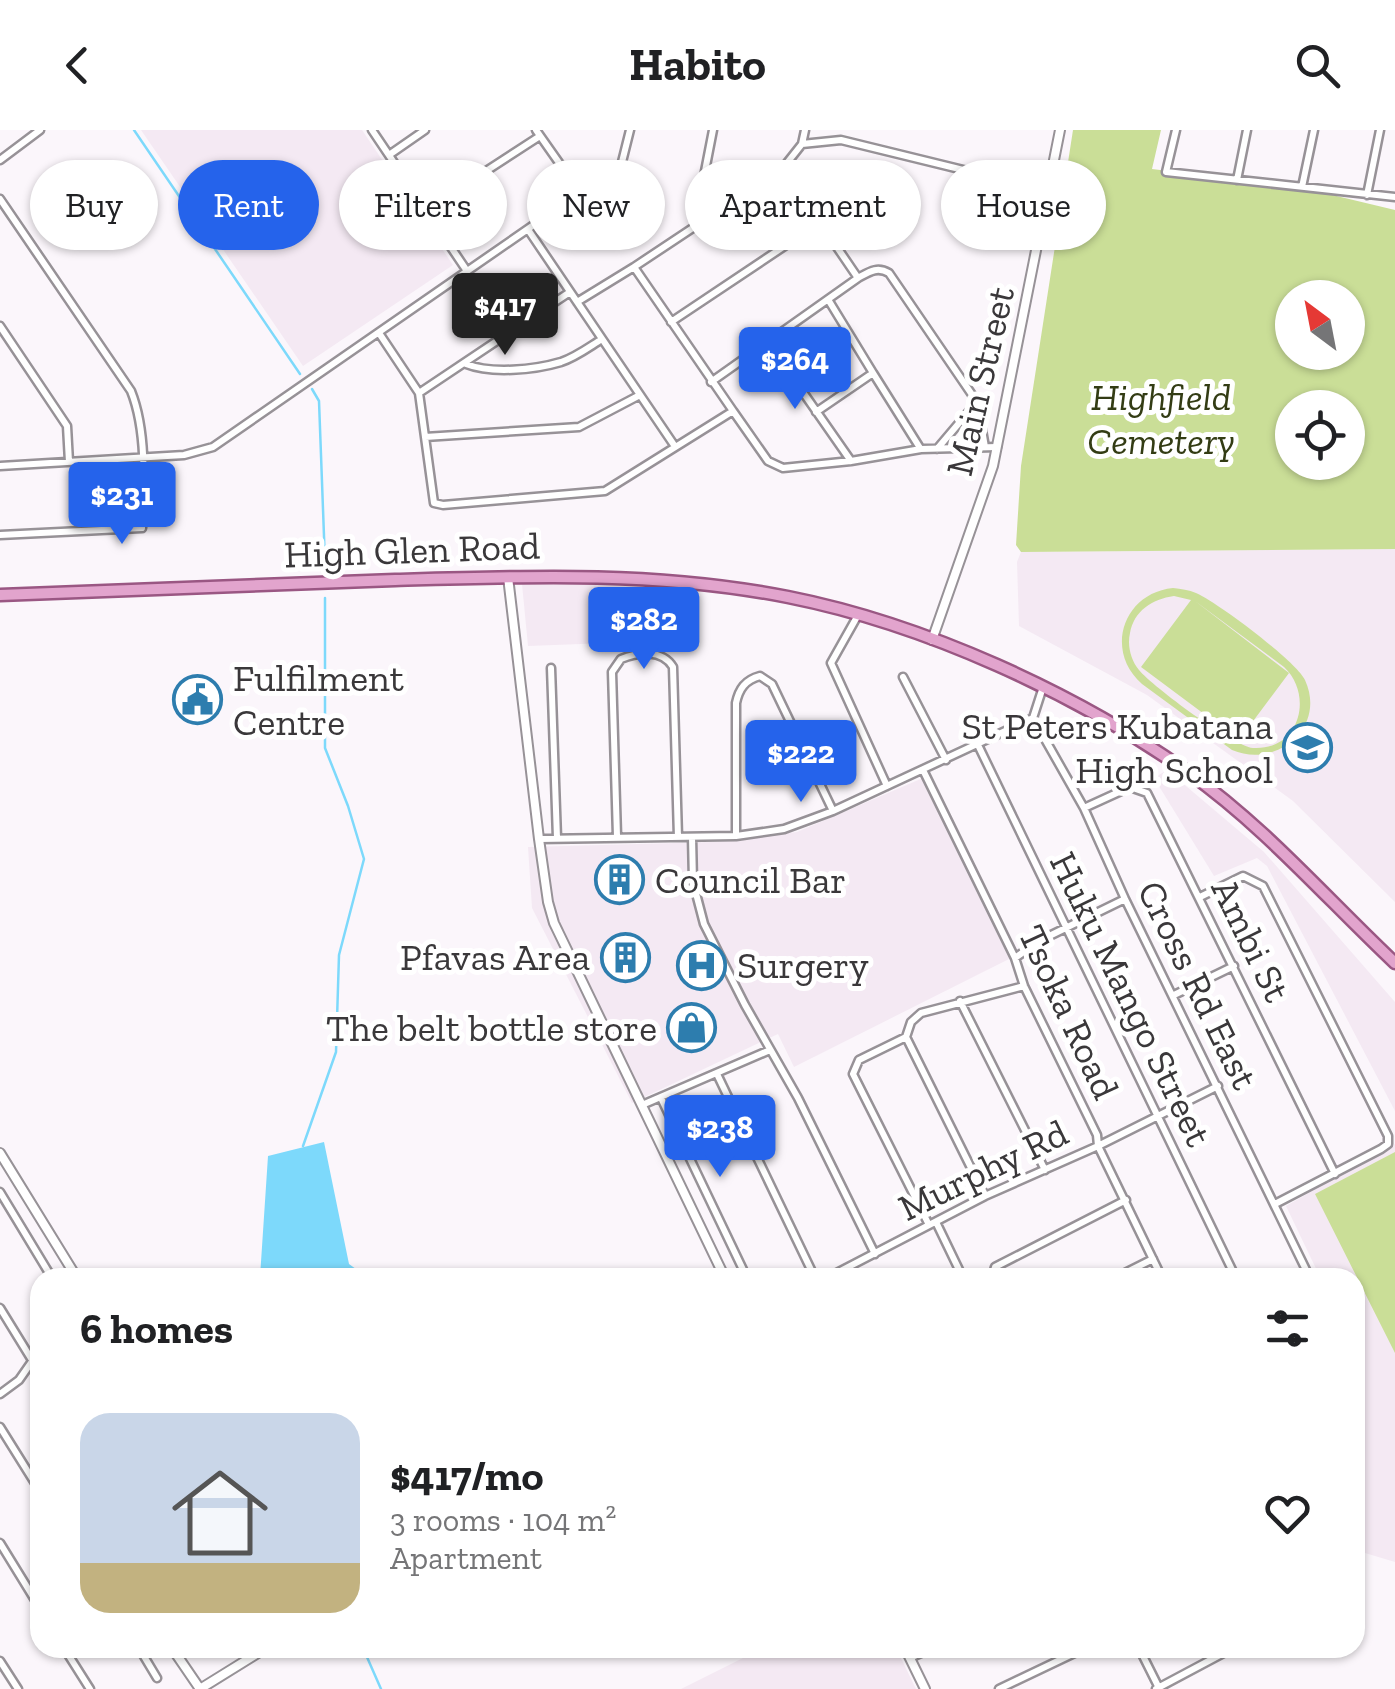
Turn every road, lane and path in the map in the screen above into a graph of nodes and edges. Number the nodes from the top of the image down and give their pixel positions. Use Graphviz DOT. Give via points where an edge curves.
graph roads {
  1 [pos="372,130"];
  2 [pos="425,130"];
  3 [pos="630,130"];
  4 [pos="714,130"];
  5 [pos="805,130"];
  6 [pos="1060,130"];
  7 [pos="1176,130"];
  8 [pos="1247,130"];
  9 [pos="1314,130"];
  10 [pos="1380,130"];
  11 [pos="37,131"];
  12 [pos="538,133"];
  13 [pos="802,144"];
  14 [pos="389,155"];
  15 [pos="0,160"];
  16 [pos="392,160"];
  17 [pos="499,160"];
  18 [pos="557,160"];
  19 [pos="622,160"];
  20 [pos="707,160"];
  21 [pos="789,160"];
  22 [pos="1055,160"];
  23 [pos="941,165"];
  24 [pos="1237,180"];
  25 [pos="1302,187"];
  26 [pos="1367,195"];
  27 [pos="1395,198"];
  28 [pos="0,200"];
  29 [pos="527,232"];
  30 [pos="685,232"];
  31 [pos="453,250"];
  32 [pos="541,250"];
  33 [pos="779,250"];
  34 [pos="838,250"];
  35 [pos="1037,250"];
  36 [pos="634,267"];
  37 [pos="467,271"];
  38 [pos="858,278"];
  39 [pos="570,292"];
  40 [pos="829,301"];
  41 [pos="578,302"];
  42 [pos="671,322"];
  43 [pos="0,326"];
  44 [pos="380,334"];
  45 [pos="602,339"];
  46 [pos="768,342"];
  47 [pos="464,364"];
  48 [pos="873,373"];
  49 [pos="711,382"];
  50 [pos="419,394"];
  51 [pos="640,395"];
  52 [pos="976,402"];
  53 [pos="733,411"];
  54 [pos="816,412"];
  55 [pos="425,437"];
  56 [pos="674,445"];
  57 [pos="984,447"];
  58 [pos="997,447"];
  59 [pos="937,448"];
  60 [pos="921,449"];
  61 [pos="142,456"];
  62 [pos="851,461"];
  63 [pos="69,462"];
  64 [pos="0,466"];
  65 [pos="0,535"];
  66 [pos="508,577"];
  67 [pos="0,595"];
  68 [pos="858,615"];
  69 [pos="932,640"];
  70 [pos="551,668"];
  71 [pos="903,677"];
  72 [pos="1042,687"];
  73 [pos="1033,718"];
  74 [pos="978,745"];
  75 [pos="946,760"];
  76 [pos="923,770"];
  77 [pos="887,786"];
  78 [pos="1084,808"];
  79 [pos="834,811"];
  80 [pos="617,836"];
  81 [pos="736,836"];
  82 [pos="678,837"];
  83 [pos="692,837"];
  84 [pos="539,838"];
  85 [pos="557,838"];
  86 [pos="1200,897"];
  87 [pos="1125,900"];
  88 [pos="1066,930"];
  89 [pos="1376,946"];
  90 [pos="1014,958"];
  91 [pos="1395,963"];
  92 [pos="1234,966"];
  93 [pos="1395,971"];
  94 [pos="1024,986"];
  95 [pos="1174,995"];
  96 [pos="960,1001"];
  97 [pos="906,1037"];
  98 [pos="770,1050"];
  99 [pos="717,1074"];
  100 [pos="1218,1086"];
  101 [pos="661,1098"];
  102 [pos="642,1106"];
  103 [pos="1158,1116"];
  104 [pos="1098,1146"];
  105 [pos="0,1153"];
  106 [pos="1045,1170"];
  107 [pos="1335,1174"];
  108 [pos="0,1192"];
  109 [pos="985,1196"];
  110 [pos="1126,1200"];
  111 [pos="1275,1204"];
  112 [pos="932,1223"];
  113 [pos="875,1254"];
  114 [pos="1153,1259"];
  115 [pos="46,1268"];
  116 [pos="71,1268"];
  117 [pos="720,1268"];
  118 [pos="741,1268"];
  119 [pos="811,1268"];
  120 [pos="847,1268"];
  121 [pos="957,1268"];
  122 [pos="995,1268"];
  123 [pos="1135,1268"];
  124 [pos="1157,1268"];
  125 [pos="1231,1268"];
  126 [pos="1305,1268"];
  127 [pos="0,1308"];
  128 [pos="30,1357"];
  129 [pos="30,1363"];
  130 [pos="0,1394"];
  131 [pos="0,1427"];
  132 [pos="30,1474"];
  133 [pos="0,1543"];
  134 [pos="30,1592"];
  135 [pos="70,1658"];
  136 [pos="145,1658"];
  137 [pos="179,1658"];
  138 [pos="250,1658"];
  139 [pos="910,1658"];
  140 [pos="1064,1658"];
  141 [pos="1144,1658"];
  142 [pos="1215,1658"];
  143 [pos="0,1661"];
  144 [pos="157,1678"];
  145 [pos="1158,1688"];
  146 [pos="18,1689"];
  147 [pos="90,1689"];
  148 [pos="200,1689"];
  149 [pos="925,1689"];
  150 [pos="999,1689"];
  1 -- 14 [label="street"];
  2 -- 14 [label="street"];
  3 -- 19 [label="street"];
  4 -- 20 [label="street"];
  5 -- 13 [label="street"];
  6 -- 22 [label="street, Main Street"];
  7 -- 24 [label="street" via="1166,172"];
  8 -- 24 [label="street"];
  9 -- 25 [label="street"];
  10 -- 26 [label="street"];
  11 -- 15 [label="street"];
  12 -- 17 [label="street"];
  12 -- 18 [label="street"];
  13 -- 21 [label="street"];
  13 -- 23 [label="street" via="841,140"];
  14 -- 16 [label="street"];
  24 -- 25 [label="street"];
  25 -- 26 [label="street"];
  26 -- 27 [label="street"];
  28 -- 61 [label="street" via="131,390"];
  29 -- 37 [label="street"];
  30 -- 36 [label="street"];
  31 -- 37 [label="street"];
  32 -- 39 [label="street"];
  33 -- 42 [label="street"];
  34 -- 38 [label="street"];
  35 -- 58 [label="street, Main Street"];
  36 -- 41 [label="street"];
  36 -- 42 [label="street"];
  37 -- 44 [label="street"];
  38 -- 40 [label="street"];
  38 -- 52 [label="street" via="876,269 889,274"];
  39 -- 41 [label="street"];
  39 -- 47 [label="street"];
  40 -- 46 [label="street"];
  40 -- 48 [label="street"];
  41 -- 45 [label="street"];
  42 -- 49 [label="street"];
  43 -- 63 [label="street" via="67,426"];
  44 -- 50 [label="street"];
  44 -- 61 [label="street" via="213,447"];
  45 -- 47 [label="street" via="545,365"];
  45 -- 51 [label="street"];
  46 -- 49 [label="street"];
  46 -- 54 [label="street"];
  47 -- 50 [label="street"];
  48 -- 54 [label="street"];
  48 -- 60 [label="street"];
  49 -- 53 [label="street"];
  50 -- 55 [label="street"];
  51 -- 55 [label="street" via="579,427"];
  51 -- 56 [label="street"];
  52 -- 57 [label="street"];
  52 -- 59 [label="street"];
  53 -- 56 [label="street"];
  53 -- 62 [label="street" via="768,461 783,468"];
  54 -- 62 [label="street"];
  55 -- 56 [label="street" via="433,500 443,505 605,492"];
  57 -- 58 [label="street"];
  57 -- 59 [label="street"];
  58 -- 69 [label="street, Main Street"];
  59 -- 60 [label="street"];
  60 -- 62 [label="street"];
  61 -- 63 [label="street"];
  61 -- 65 [label="street" via="142,528"];
  63 -- 64 [label="street"];
  66 -- 67 [label="main road, High Glen Road"];
  66 -- 68 [label="main road, High Glen Road" via="682,582 786,596"];
  66 -- 84 [label="street"];
  68 -- 69 [label="main road, High Glen Road"];
  68 -- 77 [label="street" via="831,663"];
  69 -- 72 [label="main road, High Glen Road"];
  70 -- 85 [label="street"];
  71 -- 75 [label="street"];
  72 -- 73 [label="street"];
  72 -- 89 [label="main road, High Glen Road" via="1188,772 1308,875"];
  73 -- 74 [label="street"];
  73 -- 78 [label="street, Cross Rd East"];
  74 -- 75 [label="street"];
  74 -- 88 [label="street, Huku Mango Street"];
  75 -- 76 [label="street"];
  76 -- 77 [label="street"];
  76 -- 90 [label="street, Tsoka Road"];
  77 -- 79 [label="street"];
  78 -- 86 [label="street, Ambi St" via="1130,787 1147,794"];
  78 -- 87 [label="street, Cross Rd East"];
  79 -- 81 [label="street"];
  79 -- 81 [label="street" via="772,684 752,678 736,703"];
  80 -- 82 [label="street"];
  80 -- 82 [label="street" via="612,672 620,659 652,654 673,667"];
  80 -- 85 [label="street"];
  81 -- 83 [label="street"];
  82 -- 83 [label="street"];
  83 -- 98 [label="street" via="693,882 704,924"];
  84 -- 85 [label="street"];
  84 -- 102 [label="street" via="554,922"];
  86 -- 92 [label="street, Ambi St"];
  86 -- 107 [label="street" via="1243,876 1262,886 1388,1136 1382,1149"];
  87 -- 88 [label="street"];
  87 -- 95 [label="street, Cross Rd East"];
  88 -- 90 [label="street"];
  88 -- 103 [label="street, Huku Mango Street"];
  89 -- 91 [label="main road, High Glen Road"];
  89 -- 93 [label="main road, High Glen Road"];
  90 -- 94 [label="street, Tsoka Road"];
  92 -- 95 [label="street"];
  92 -- 107 [label="street, Ambi St"];
  94 -- 96 [label="street"];
  94 -- 104 [label="street, Tsoka Road"];
  95 -- 100 [label="street, Cross Rd East"];
  96 -- 97 [label="street" via="921,1013"];
  96 -- 106 [label="street"];
  97 -- 109 [label="street"];
  97 -- 112 [label="street" via="859,1060 853,1074"];
  98 -- 99 [label="street"];
  98 -- 113 [label="street"];
  99 -- 101 [label="street"];
  99 -- 119 [label="street"];
  100 -- 103 [label="street, Murphy Rd"];
  100 -- 111 [label="street, Cross Rd East"];
  101 -- 102 [label="street"];
  101 -- 118 [label="street"];
  102 -- 117 [label="street"];
  103 -- 104 [label="street, Murphy Rd"];
  103 -- 125 [label="street, Huku Mango Street"];
  104 -- 106 [label="street, Murphy Rd"];
  104 -- 110 [label="street, Tsoka Road"];
  105 -- 116 [label="street"];
  106 -- 109 [label="street, Murphy Rd"];
  107 -- 111 [label="street"];
  108 -- 115 [label="street"];
  109 -- 112 [label="street, Murphy Rd"];
  110 -- 114 [label="street, Tsoka Road"];
  110 -- 122 [label="street"];
  111 -- 126 [label="street, Cross Rd East"];
  112 -- 113 [label="street, Murphy Rd"];
  112 -- 121 [label="street"];
  113 -- 120 [label="street, Murphy Rd"];
  114 -- 123 [label="street"];
  114 -- 124 [label="street, Tsoka Road"];
  127 -- 128 [label="street"];
  129 -- 130 [label="street"];
  131 -- 132 [label="street"];
  133 -- 134 [label="street"];
  135 -- 147 [label="street"];
  136 -- 144 [label="street"];
  137 -- 148 [label="street"];
  138 -- 148 [label="street"];
  139 -- 149 [label="street"];
  140 -- 150 [label="street"];
  141 -- 145 [label="street"];
  142 -- 145 [label="street"];
  143 -- 146 [label="street"];
}
